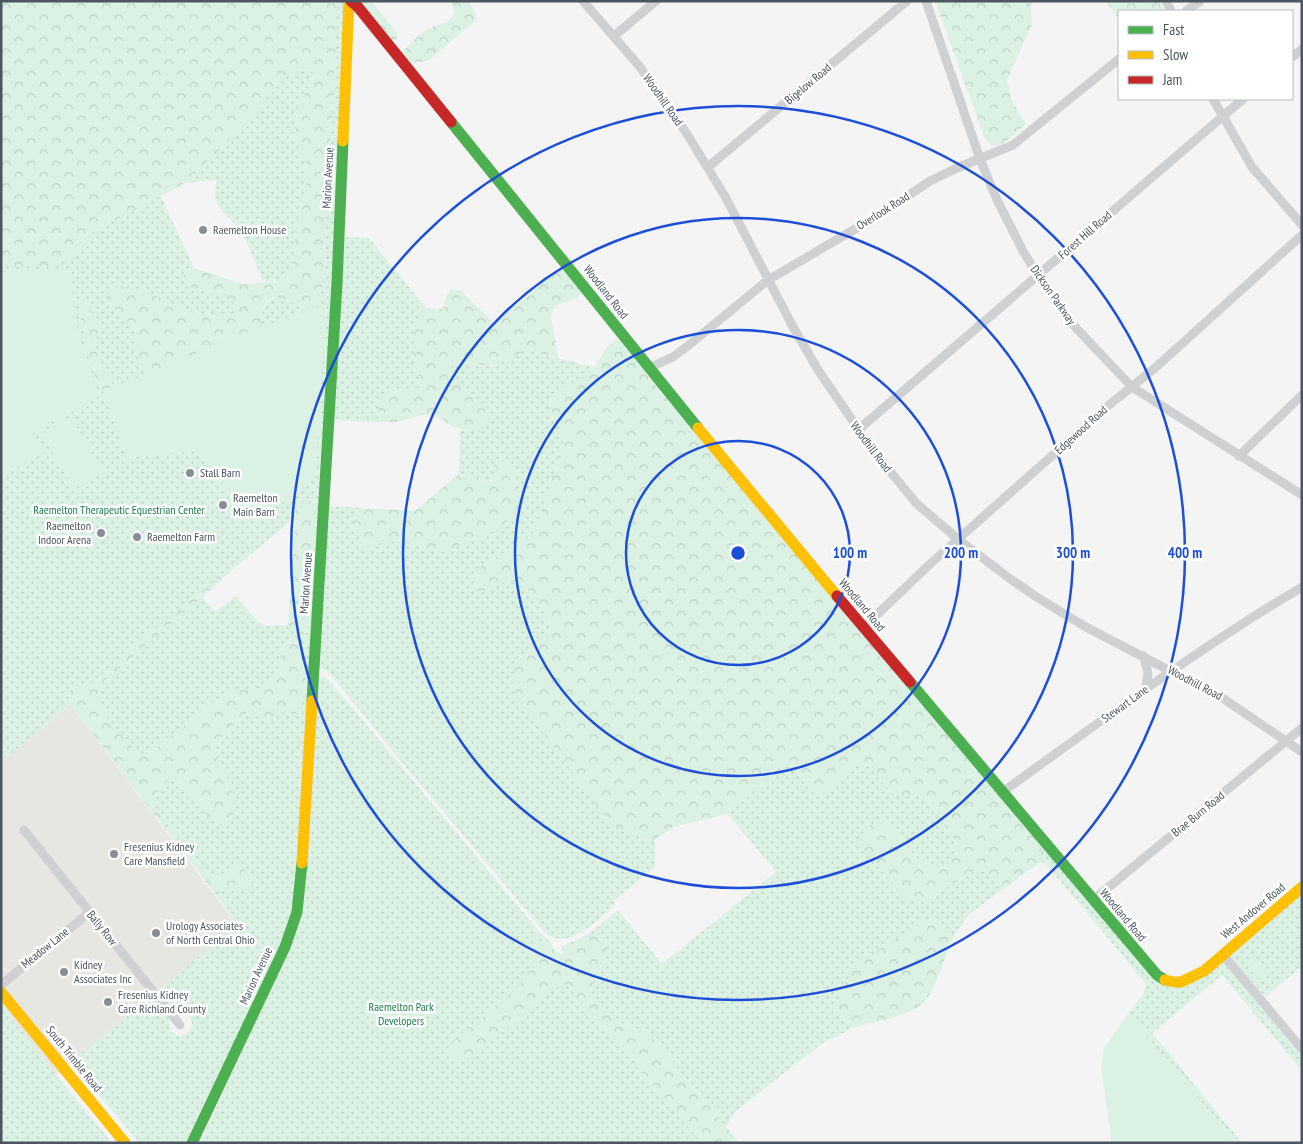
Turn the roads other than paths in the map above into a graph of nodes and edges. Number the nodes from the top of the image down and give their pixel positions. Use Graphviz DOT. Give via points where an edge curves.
graph roads {
  1 [pos="350,1"];
  2 [pos="583,1"];
  3 [pos="656,1"];
  4 [pos="907,1"];
  5 [pos="926,1"];
  6 [pos="1200,1"];
  7 [pos="1187,10"];
  8 [pos="614,36"];
  9 [pos="1118,60"];
  10 [pos="1214,100"];
  11 [pos="1242,100"];
  12 [pos="1222,116"];
  13 [pos="980,159"];
  14 [pos="708,167"];
  15 [pos="1302,225"];
  16 [pos="1302,235"];
  17 [pos="1038,276"];
  18 [pos="768,280"];
  19 [pos="649,368"];
  20 [pos="1132,387"];
  21 [pos="1302,394"];
  22 [pos="858,430"];
  23 [pos="1239,456"];
  24 [pos="1302,495"];
  25 [pos="959,540"];
  26 [pos="1302,587"];
  27 [pos="863,628"];
  28 [pos="1144,656"];
  29 [pos="1171,670"];
  30 [pos="1146,688"];
  31 [pos="1302,728"];
  32 [pos="1287,741"];
  33 [pos="1302,752"];
  34 [pos="1002,793"];
  35 [pos="24,830"];
  36 [pos="1302,888"];
  37 [pos="1093,900"];
  38 [pos="90,912"];
  39 [pos="1222,955"];
  40 [pos="1,985"];
  41 [pos="1,992"];
  42 [pos="180,1025"];
  43 [pos="1301,1047"];
  44 [pos="125,1143"];
  45 [pos="192,1143"];
  1 -- 19 [label="street, Woodland Road"];
  1 -- 45 [label="street, Marion Avenue" via="300,893 285,947"];
  2 -- 8 [label="street, Woodhill Road"];
  3 -- 8 [label="street"];
  4 -- 14 [label="street, Bigelow Road"];
  5 -- 13 [label="street, Dickson Parkway"];
  6 -- 7 [label="street"];
  8 -- 14 [label="street, Woodhill Road" via="640,67"];
  9 -- 13 [label="street, Overlook Road" via="1013,145"];
  10 -- 12 [label="street"];
  11 -- 12 [label="street, Forest Hill Road"];
  12 -- 15 [label="street" via="1252,167"];
  12 -- 17 [label="street, Forest Hill Road"];
  13 -- 17 [label="street, Dickson Parkway"];
  13 -- 18 [label="street, Overlook Road" via="930,181"];
  14 -- 18 [label="street, Woodhill Road"];
  16 -- 20 [label="street, Edgewood Road"];
  17 -- 20 [label="street, Dickson Parkway" via="1077,329"];
  17 -- 22 [label="street, Forest Hill Road"];
  18 -- 19 [label="street, Overlook Road" via="679,353"];
  18 -- 22 [label="street, Woodhill Road" via="818,370"];
  19 -- 27 [label="street, Woodland Road"];
  20 -- 23 [label="street, Dickson Parkway"];
  20 -- 25 [label="street, Edgewood Road"];
  21 -- 23 [label="street"];
  22 -- 25 [label="street, Woodhill Road" via="912,498"];
  23 -- 24 [label="street, Dickson Parkway"];
  25 -- 27 [label="street, Edgewood Road"];
  25 -- 28 [label="street, Woodhill Road" via="1035,596 1084,626"];
  26 -- 29 [label="street, Stewart Lane"];
  27 -- 34 [label="street, Woodland Road"];
  28 -- 29 [label="street, Woodhill Road"];
  28 -- 30 [label="street" via="1148,674"];
  29 -- 30 [label="street, Stewart Lane"];
  29 -- 32 [label="street, Woodhill Road" via="1224,699"];
  30 -- 34 [label="street, Stewart Lane"];
  31 -- 32 [label="street, Brae Burn Road"];
  32 -- 33 [label="street, Woodhill Road"];
  32 -- 37 [label="street, Brae Burn Road"];
  34 -- 37 [label="street, Woodland Road"];
  35 -- 38 [label="street, Bally Row"];
  36 -- 39 [label="street, West Andover Road"];
  37 -- 39 [label="street, Woodland Road" via="1150,968 1164,980 1176,983 1188,979"];
  38 -- 40 [label="street, Meadow Lane"];
  38 -- 42 [label="street, Bally Row"];
  39 -- 43 [label="street"];
  41 -- 44 [label="street, South Trimble Road"];
}
